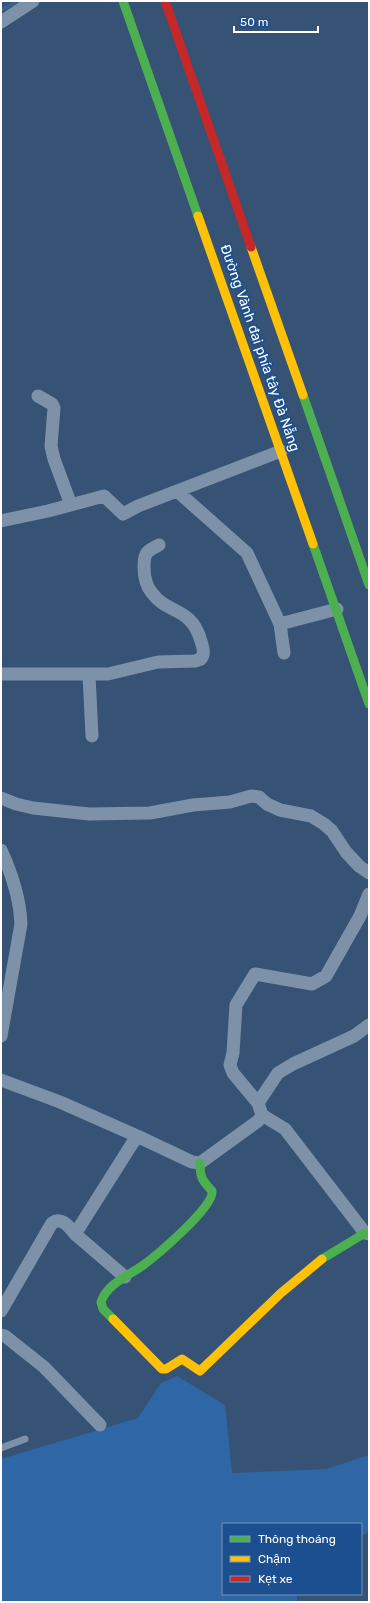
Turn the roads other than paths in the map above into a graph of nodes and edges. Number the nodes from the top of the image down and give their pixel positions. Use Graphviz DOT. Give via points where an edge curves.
graph roads {
  1 [pos="33,1"];
  2 [pos="123,1"];
  3 [pos="165,1"];
  4 [pos="1,22"];
  5 [pos="38,396"];
  6 [pos="281,451"];
  7 [pos="177,491"];
  8 [pos="71,505"];
  9 [pos="1,521"];
  10 [pos="160,545"];
  11 [pos="369,585"];
  12 [pos="337,609"];
  13 [pos="280,624"];
  14 [pos="284,653"];
  15 [pos="1,674"];
  16 [pos="89,675"];
  17 [pos="369,704"];
  18 [pos="92,736"];
  19 [pos="1,798"];
  20 [pos="1,850"];
  21 [pos="369,873"];
  22 [pos="369,894"];
  23 [pos="369,1025"];
  24 [pos="1,1036"];
  25 [pos="1,1080"];
  26 [pos="258,1103"];
  27 [pos="262,1116"];
  28 [pos="137,1136"];
  29 [pos="200,1163"];
  30 [pos="367,1233"];
  31 [pos="75,1234"];
  32 [pos="125,1277"];
  33 [pos="1,1311"];
  34 [pos="1,1335"];
  35 [pos="100,1425"];
  36 [pos="25,1438"];
  37 [pos="1,1448"];
  1 -- 4 [label="street"];
  2 -- 6 [label="main road, Đường Vành đai phía tây Đà Nẵng"];
  3 -- 11 [label="main road, Đường Vành đai phía tây Đà Nẵng"];
  5 -- 8 [label="street" via="54,408 51,446"];
  6 -- 7 [label="street"];
  6 -- 12 [label="main road, Đường Vành đai phía tây Đà Nẵng"];
  7 -- 8 [label="street" via="123,514 104,496"];
  7 -- 13 [label="street" via="247,553"];
  8 -- 9 [label="street"];
  10 -- 16 [label="street" via="148,550 144,557 145,581 152,594 182,613 194,626 199,634 203,655 199,660 158,662 114,673"];
  12 -- 13 [label="street"];
  12 -- 17 [label="main road, Đường Vành đai phía tây Đà Nẵng"];
  13 -- 14 [label="street"];
  15 -- 16 [label="street"];
  16 -- 18 [label="street"];
  19 -- 21 [label="street" via="33,808 89,814 150,813 193,805 230,802 251,796 259,797 280,810 311,816 324,824 346,852"];
  20 -- 24 [label="street" via="11,870 20,905 21,924"];
  22 -- 26 [label="street" via="360,916 326,976 312,984 255,974 236,1005 230,1065"];
  23 -- 26 [label="street" via="354,1036 278,1073"];
  25 -- 28 [label="street" via="60,1102"];
  26 -- 27 [label="street"];
  27 -- 29 [label="street"];
  27 -- 30 [label="street" via="285,1129"];
  28 -- 29 [label="street" via="192,1162"];
  28 -- 31 [label="street"];
  29 -- 32 [label="main road" via="200,1175 210,1188 212,1198 182,1232"];
  30 -- 32 [label="main road" via="324,1258 281,1293 200,1371 182,1359 162,1369 103,1309 102,1299 112,1286"];
  31 -- 32 [label="street"];
  31 -- 33 [label="street" via="63,1221 52,1223"];
  34 -- 35 [label="street" via="44,1367"];
  36 -- 37 [label="lane"];
}
